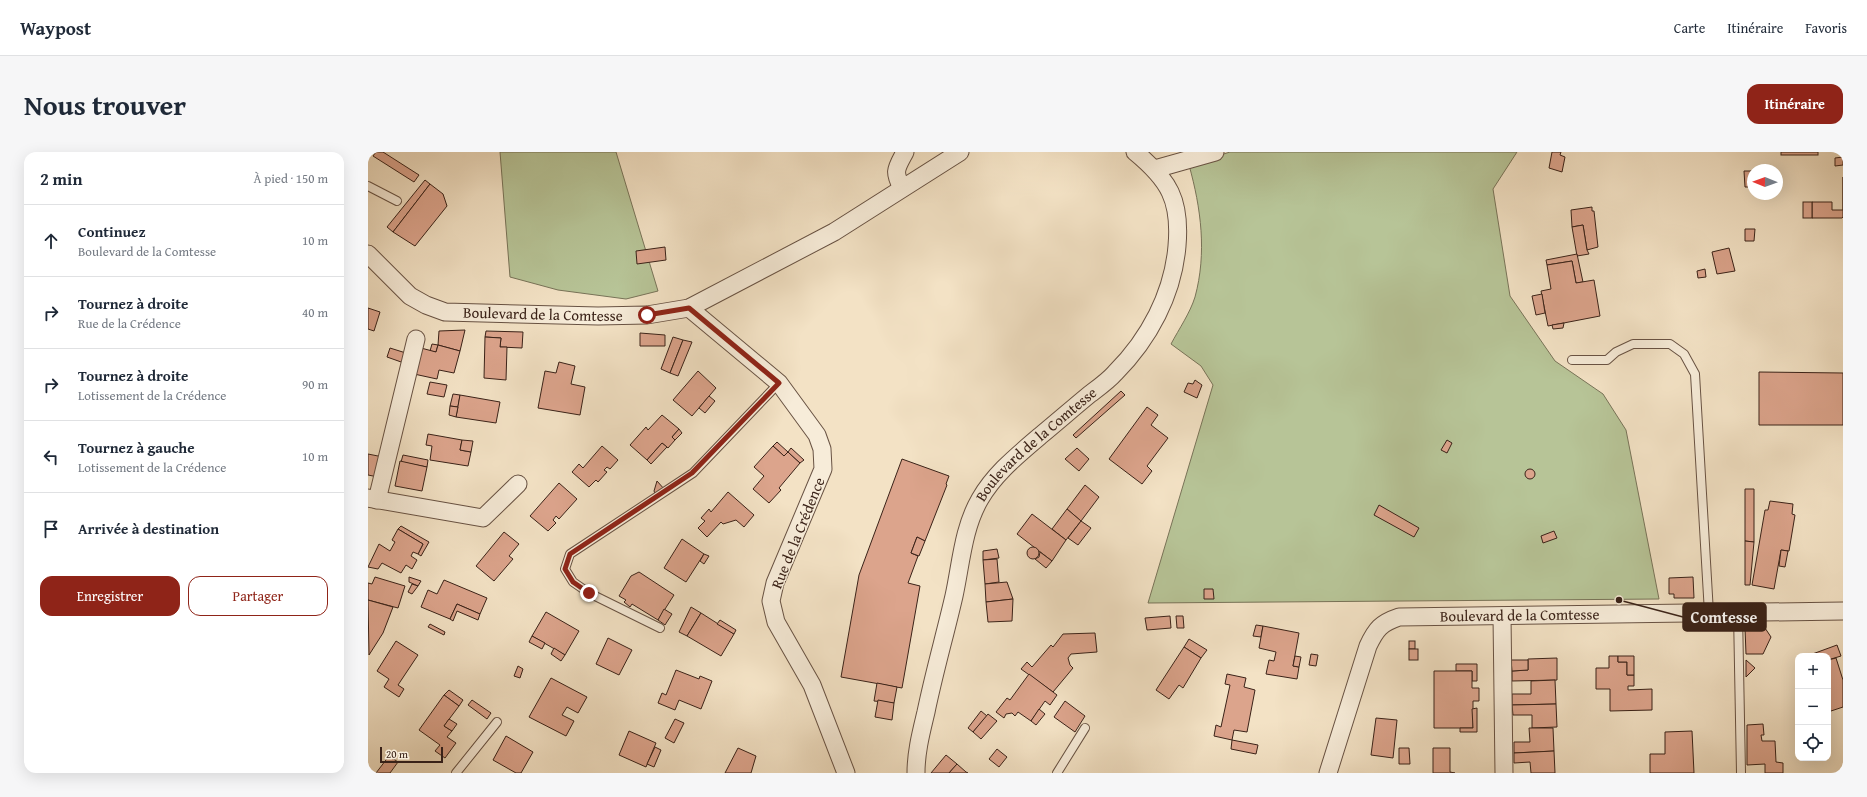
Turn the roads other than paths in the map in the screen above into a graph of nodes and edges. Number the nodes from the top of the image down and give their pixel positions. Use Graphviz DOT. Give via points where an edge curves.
graph roads {
  1 [pos="904,152"];
  2 [pos="960,152"];
  3 [pos="1135,152"];
  4 [pos="1215,152"];
  5 [pos="1155,168"];
  6 [pos="368,186"];
  7 [pos="902,188"];
  8 [pos="397,201"];
  9 [pos="368,254"];
  10 [pos="689,308"];
  11 [pos="416,339"];
  12 [pos="1572,360"];
  13 [pos="779,383"];
  14 [pos="518,484"];
  15 [pos="373,499"];
  16 [pos="1843,612"];
  17 [pos="1709,613"];
  18 [pos="1738,613"];
  19 [pos="1502,616"];
  20 [pos="660,628"];
  21 [pos="497,722"];
  22 [pos="1085,728"];
  23 [pos="458,772"];
  24 [pos="846,773"];
  25 [pos="916,773"];
  26 [pos="1057,773"];
  27 [pos="1328,773"];
  28 [pos="1504,773"];
  29 [pos="1741,773"];
  1 -- 7 [label="street" via="896,176"];
  2 -- 7 [label="street, Boulevard de la Comtesse"];
  3 -- 5 [label="street, Boulevard de la Comtesse"];
  4 -- 5 [label="street"];
  5 -- 25 [label="street, Boulevard de la Comtesse" via="1169,188 1176,206 1176,263 1169,289 1158,314 1138,345 1115,373 1007,464 980,498 970,520 916,757"];
  6 -- 8 [label="lane"];
  7 -- 10 [label="street, Boulevard de la Comtesse" via="834,232"];
  9 -- 10 [label="street, Boulevard de la Comtesse" via="410,296 445,312 605,316 647,315"];
  10 -- 13 [label="street, Rue de la Crédence"];
  11 -- 15 [label="street"];
  12 -- 17 [label="lane" via="1607,360 1616,352 1633,344 1670,344 1684,354 1695,374"];
  13 -- 20 [label="lane" via="692,473 570,554 565,569 573,582 589,593"];
  13 -- 24 [label="street, Rue de la Crédence" via="817,435 822,449 823,469 775,582 771,602 776,622 812,685"];
  14 -- 15 [label="street" via="483,518"];
  16 -- 18 [label="street, Boulevard de la Comtesse"];
  17 -- 18 [label="street, Boulevard de la Comtesse"];
  17 -- 19 [label="street, Boulevard de la Comtesse"];
  18 -- 29 [label="lane"];
  19 -- 27 [label="street, Boulevard de la Comtesse" via="1399,617 1387,621 1375,631"];
  19 -- 28 [label="street"];
  21 -- 23 [label="lane"];
  22 -- 26 [label="lane"];
}
